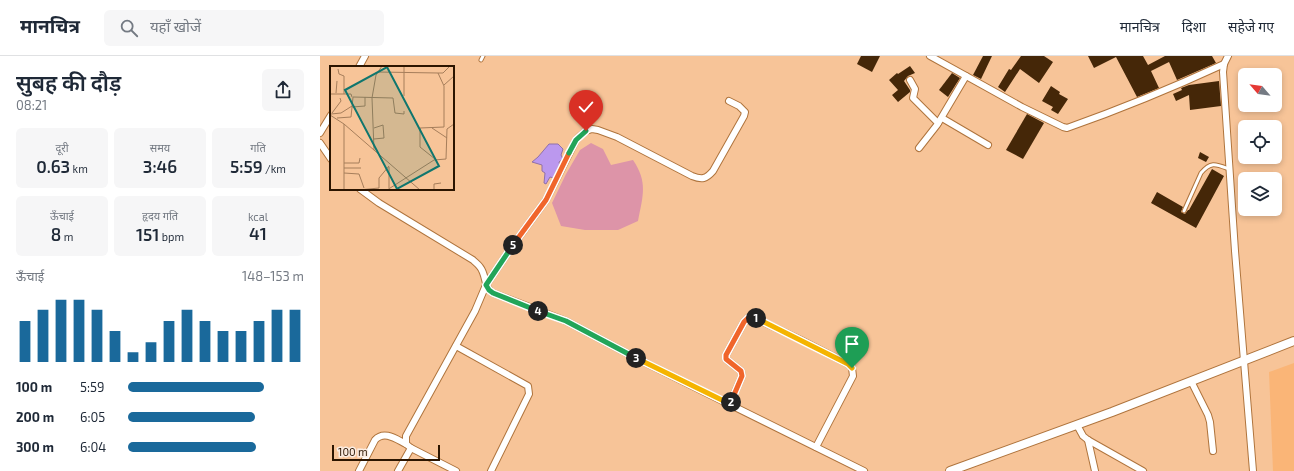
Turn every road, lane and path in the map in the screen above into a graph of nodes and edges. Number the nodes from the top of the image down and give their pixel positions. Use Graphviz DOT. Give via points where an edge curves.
graph roads {
  1 [pos="365,56"];
  2 [pos="483,56"];
  3 [pos="930,56"];
  4 [pos="1228,56"];
  5 [pos="481,60"];
  6 [pos="1224,64"];
  7 [pos="360,66"];
  8 [pos="966,76"];
  9 [pos="910,80"];
  10 [pos="729,101"];
  11 [pos="330,117"];
  12 [pos="940,121"];
  13 [pos="320,134"];
  14 [pos="320,143"];
  15 [pos="988,145"];
  16 [pos="919,148"];
  17 [pos="330,158"];
  18 [pos="1230,170"];
  19 [pos="361,190"];
  20 [pos="1184,211"];
  21 [pos="486,285"];
  22 [pos="1294,341"];
  23 [pos="456,346"];
  24 [pos="1245,360"];
  25 [pos="1191,381"];
  26 [pos="730,404"];
  27 [pos="1077,425"];
  28 [pos="1088,440"];
  29 [pos="409,446"];
  30 [pos="816,447"];
  31 [pos="1213,451"];
  32 [pos="359,471"];
  33 [pos="398,471"];
  34 [pos="456,471"];
  35 [pos="491,471"];
  36 [pos="864,471"];
  37 [pos="950,471"];
  38 [pos="1095,471"];
  39 [pos="1143,471"];
  40 [pos="1253,471"];
  1 -- 7 [label="street"];
  2 -- 5 [label="lane"];
  3 -- 8 [label="street"];
  4 -- 6 [label="street"];
  6 -- 8 [label="street" via="1124,108 1067,128"];
  6 -- 18 [label="street"];
  8 -- 12 [label="street"];
  9 -- 12 [label="street" via="915,89 913,98"];
  10 -- 21 [label="street" via="743,109 744,116 713,171 702,179 617,137 598,130 586,131 576,140 546,200"];
  11 -- 13 [label="street"];
  12 -- 15 [label="street"];
  12 -- 16 [label="street"];
  14 -- 17 [label="street"];
  18 -- 20 [label="lane" via="1213,164 1204,168"];
  18 -- 24 [label="street"];
  19 -- 21 [label="street" via="473,260 481,268"];
  21 -- 23 [label="street"];
  21 -- 26 [label="street" via="493,293 566,321"];
  22 -- 24 [label="street"];
  23 -- 29 [label="street" via="406,436"];
  23 -- 35 [label="street" via="528,386 528,394"];
  24 -- 25 [label="street"];
  24 -- 40 [label="street"];
  25 -- 27 [label="street"];
  25 -- 31 [label="street" via="1208,415"];
  26 -- 30 [label="street"];
  26 -- 30 [label="street" via="742,376 741,371 726,359 726,355 744,322 753,317 852,368 853,376"];
  27 -- 28 [label="street"];
  27 -- 37 [label="street"];
  28 -- 38 [label="street"];
  28 -- 39 [label="street"];
  29 -- 32 [label="street" via="384,434 379,435"];
  29 -- 33 [label="street"];
  29 -- 34 [label="street"];
  30 -- 36 [label="street"];
}
